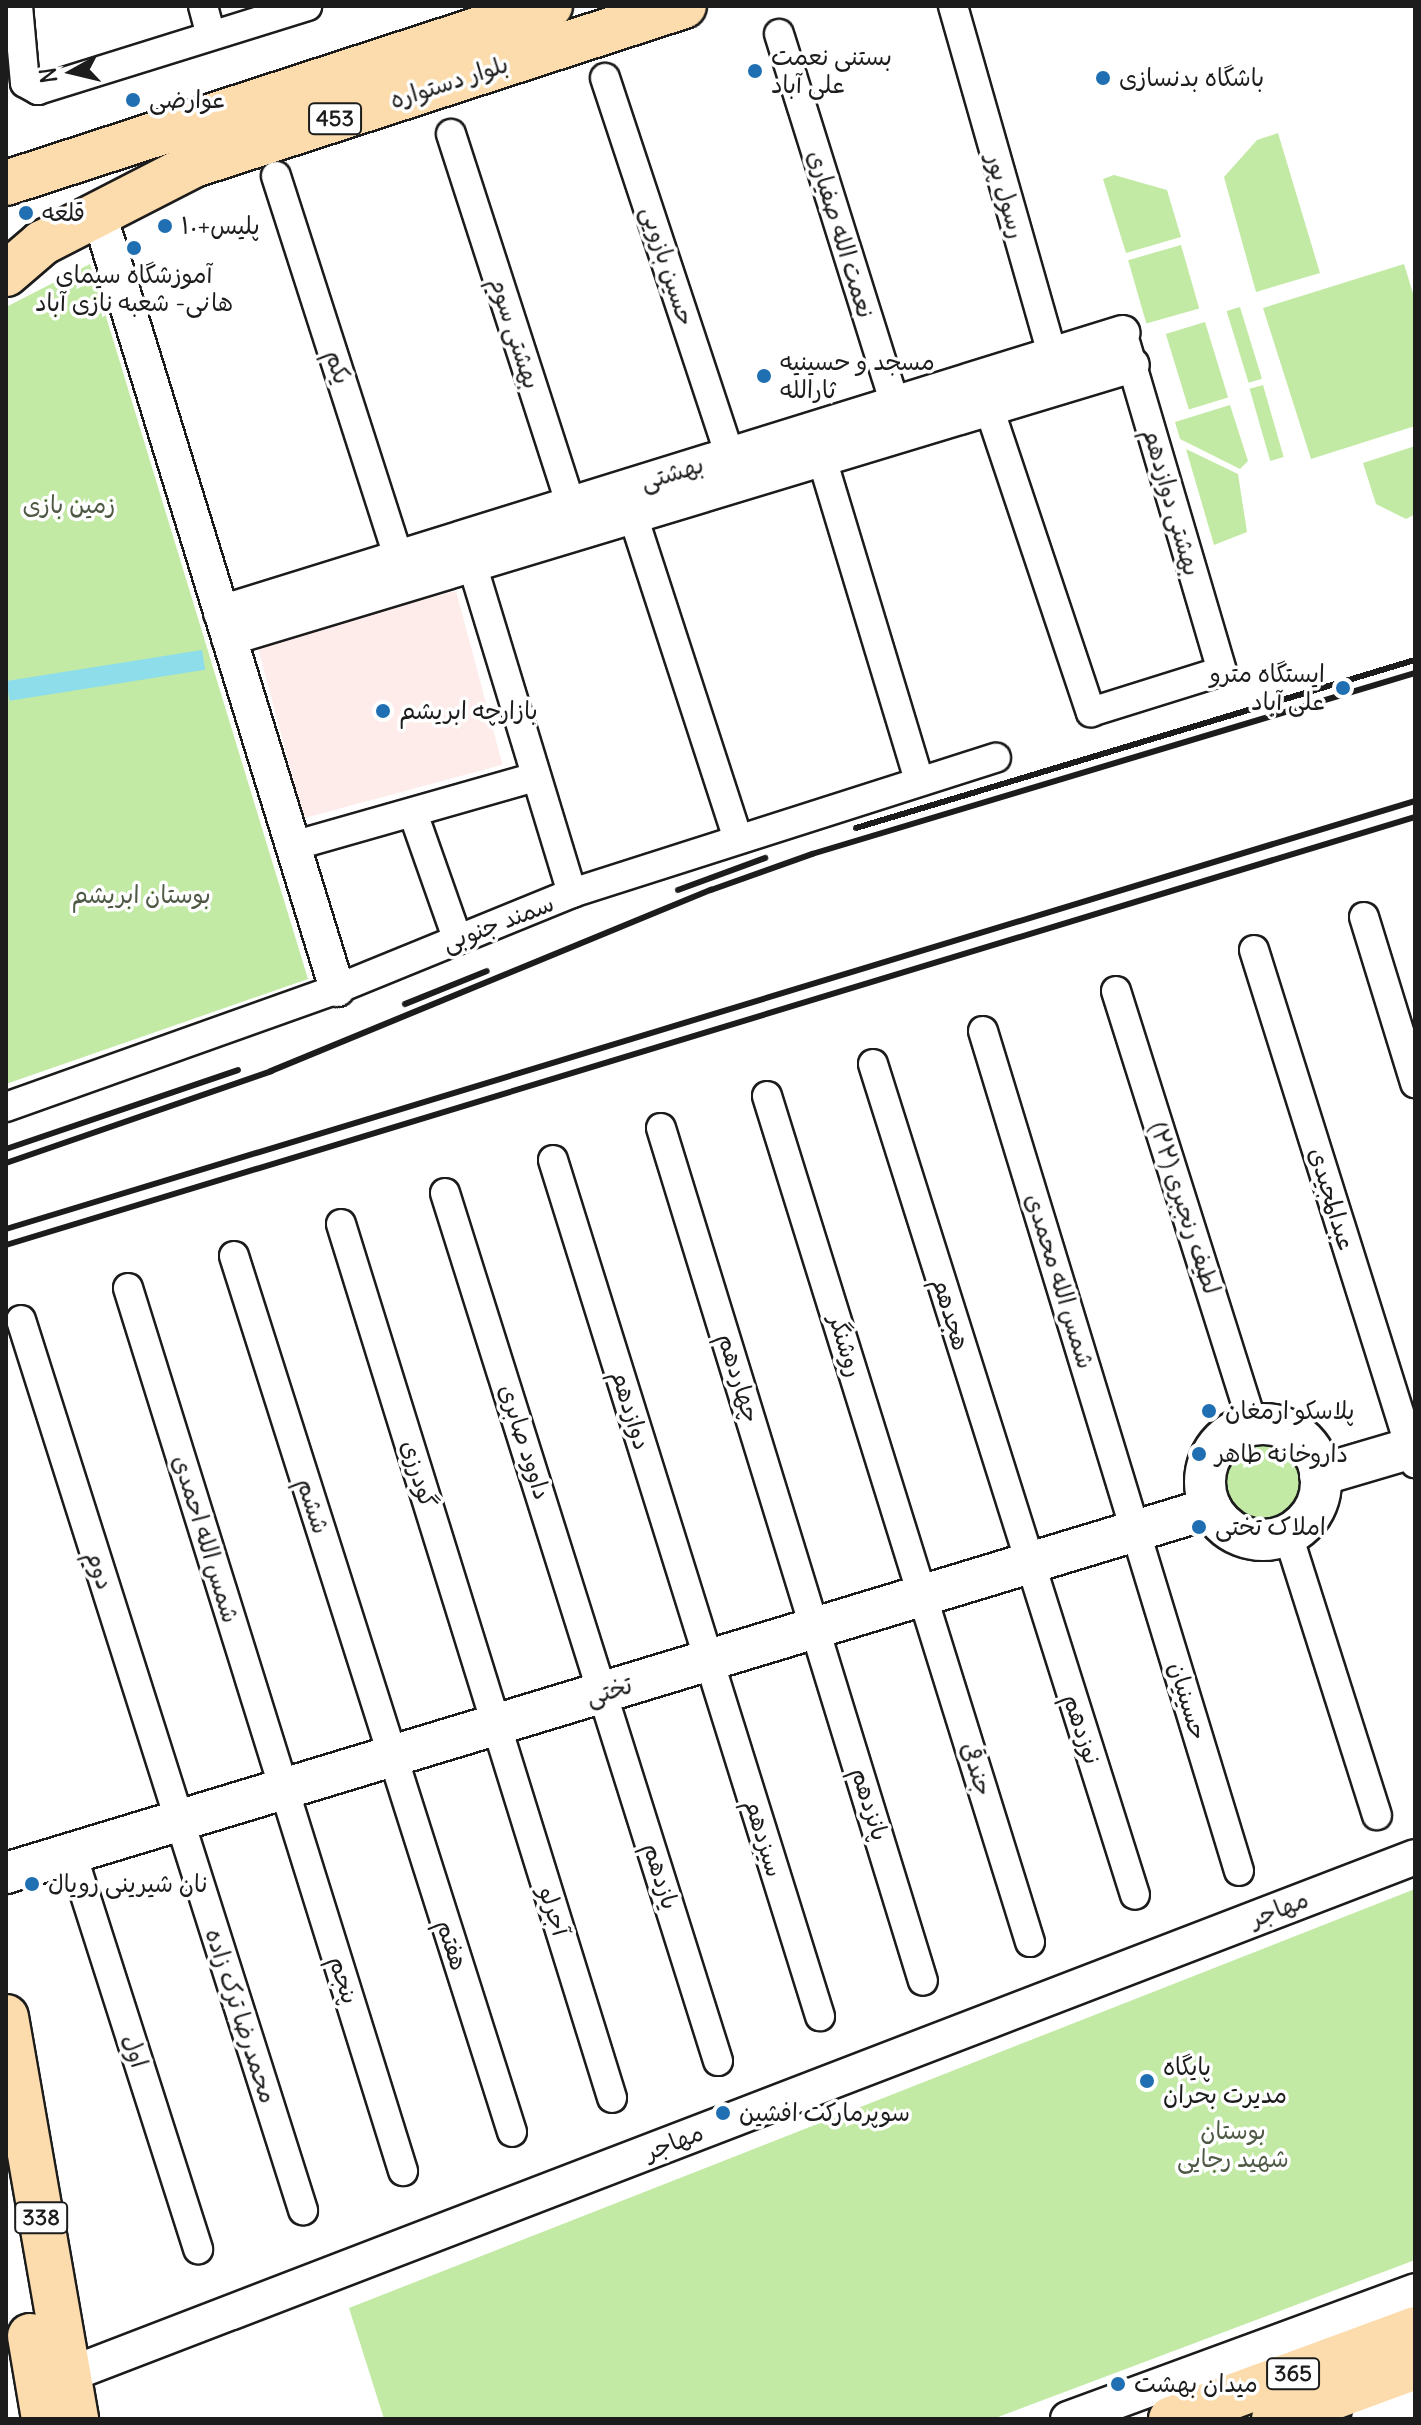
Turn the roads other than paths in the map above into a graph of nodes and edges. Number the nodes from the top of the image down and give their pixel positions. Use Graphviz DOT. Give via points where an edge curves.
graph roads {
  1 [pos="18,6"];
  2 [pos="203,6"];
  3 [pos="307,6"];
  4 [pos="550,6"];
  5 [pos="684,6"];
  6 [pos="953,6"];
  7 [pos="779,34"];
  8 [pos="211,35"];
  9 [pos="605,78"];
  10 [pos="451,134"];
  11 [pos="276,176"];
  12 [pos="6,183"];
  13 [pos="98,211"];
  14 [pos="18,250"];
  15 [pos="6,274"];
  16 [pos="1127,349"];
  17 [pos="1056,371"];
  18 [pos="989,408"];
  19 [pos="899,419"];
  20 [pos="730,455"];
  21 [pos="822,459"];
  22 [pos="633,516"];
  23 [pos="574,519"];
  24 [pos="399,558"];
  25 [pos="472,564"];
  26 [pos="225,626"];
  27 [pos="996,758"];
  28 [pos="535,777"];
  29 [pos="919,781"];
  30 [pos="413,813"];
  31 [pos="738,839"];
  32 [pos="293,846"];
  33 [pos="572,893"];
  34 [pos="1364,917"];
  35 [pos="457,938"];
  36 [pos="1254,950"];
  37 [pos="337,989"];
  38 [pos="1116,991"];
  39 [pos="983,1031"];
  40 [pos="873,1064"];
  41 [pos="1415,1083"];
  42 [pos="767,1096"];
  43 [pos="6,1107"];
  44 [pos="661,1128"];
  45 [pos="553,1160"];
  46 [pos="445,1193"];
  47 [pos="341,1224"];
  48 [pos="234,1256"];
  49 [pos="128,1288"];
  50 [pos="21,1320"];
  51 [pos="1253,1425"];
  52 [pos="1413,1453"];
  53 [pos="1320,1475"];
  54 [pos="1211,1508"];
  55 [pos="1137,1531"];
  56 [pos="1288,1535"];
  57 [pos="1029,1563"];
  58 [pos="924,1595"];
  59 [pos="816,1628"];
  60 [pos="709,1660"];
  61 [pos="604,1692"];
  62 [pos="497,1725"];
  63 [pos="392,1757"];
  64 [pos="284,1789"];
  65 [pos="1377,1815"];
  66 [pos="179,1821"];
  67 [pos="72,1854"];
  68 [pos="1415,1857"];
  69 [pos="1239,1871"];
  70 [pos="6,1873"];
  71 [pos="1135,1895"];
  72 [pos="1030,1942"];
  73 [pos="923,1981"];
  74 [pos="820,2016"];
  75 [pos="6,2017"];
  76 [pos="718,2061"];
  77 [pos="612,2098"];
  78 [pos="512,2132"];
  79 [pos="403,2171"];
  80 [pos="6,2191"];
  81 [pos="303,2210"];
  82 [pos="198,2249"];
  83 [pos="1415,2291"];
  84 [pos="1415,2329"];
  85 [pos="1415,2367"];
  86 [pos="68,2375"];
  87 [pos="1415,2402"];
  88 [pos="44,2419"];
  89 [pos="76,2419"];
  90 [pos="1068,2419"];
  91 [pos="1171,2419"];
  92 [pos="1274,2419"];
  93 [pos="1369,2419"];
  1 -- 8 [label="street" via="25,83 31,90"];
  2 -- 8 [label="street"];
  3 -- 8 [label="street"];
  4 -- 12 [label="main road, بلوار دستواره / 453"];
  5 -- 13 [label="main road, بلوار دستواره / 453" via="194,165"];
  6 -- 17 [label="street, رسول پور"];
  7 -- 19 [label="street, نعمت الله صفیاری"];
  9 -- 20 [label="street, حسین بازویی"];
  10 -- 23 [label="street, بهشتی سوم"];
  11 -- 24 [label="street, یکم"];
  13 -- 14 [label="main road, بلوار دستواره / 453"];
  13 -- 26 [label="street"];
  14 -- 15 [label="main road, بلوار دستواره / 453"];
  16 -- 17 [label="street, بهشتی"];
  16 -- 18 [label="street, بهشتی دوازدهم" via="1222,671 1091,712"];
  17 -- 18 [label="street"];
  17 -- 19 [label="street, بهشتی"];
  18 -- 19 [label="street"];
  19 -- 20 [label="street, بهشتی"];
  19 -- 21 [label="street"];
  20 -- 23 [label="street, بهشتی"];
  21 -- 22 [label="street"];
  21 -- 29 [label="street"];
  22 -- 23 [label="street"];
  22 -- 31 [label="street"];
  23 -- 24 [label="street, بهشتی"];
  23 -- 25 [label="street"];
  24 -- 26 [label="street, بهشتی"];
  25 -- 26 [label="street"];
  25 -- 28 [label="street"];
  26 -- 32 [label="street"];
  27 -- 29 [label="street, سمند جنوبی"];
  28 -- 30 [label="street"];
  28 -- 33 [label="street"];
  29 -- 31 [label="street, سمند جنوبی"];
  30 -- 32 [label="street"];
  30 -- 35 [label="street"];
  31 -- 33 [label="street, سمند جنوبی"];
  32 -- 37 [label="street"];
  33 -- 35 [label="street, سمند جنوبی"];
  34 -- 41 [label="street"];
  35 -- 37 [label="street, سمند جنوبی"];
  36 -- 52 [label="street, عبدالمجیدی"];
  37 -- 43 [label="street, سمند جنوبی"];
  38 -- 51 [label="street, لطیف رنجبری (۲۲)"];
  39 -- 55 [label="street, شمس الله محمدی"];
  40 -- 57 [label="street, هجدهم"];
  42 -- 58 [label="street, روشنگر"];
  44 -- 59 [label="street, چهاردهم"];
  45 -- 60 [label="street, دوازدهم"];
  46 -- 61 [label="street, داوود صابری"];
  47 -- 62 [label="street, گودرزی"];
  48 -- 63 [label="street, ششم"];
  49 -- 64 [label="street, شمس الله احمدی"];
  50 -- 66 [label="street, دوم"];
  51 -- 53 [label="main road" via="1290,1430 1316,1457"];
  51 -- 54 [label="main road" via="1222,1441 1211,1456 1206,1482"];
  52 -- 53 [label="main road"];
  53 -- 56 [label="main road" via="1314,1510"];
  54 -- 55 [label="main road, تختی"];
  54 -- 56 [label="main road" via="1222,1523 1253,1539"];
  55 -- 57 [label="main road, تختی"];
  55 -- 69 [label="street, حسینیان"];
  56 -- 65 [label="street"];
  57 -- 58 [label="main road, تختی"];
  57 -- 71 [label="street, نوزدهم"];
  58 -- 59 [label="main road, تختی"];
  58 -- 72 [label="street, جندقی"];
  59 -- 60 [label="main road, تختی"];
  59 -- 73 [label="street, پانزدهم"];
  60 -- 61 [label="main road, تختی"];
  60 -- 74 [label="street, سیزدهم"];
  61 -- 62 [label="main road, تختی"];
  61 -- 76 [label="street, یازدهم"];
  62 -- 63 [label="main road, تختی"];
  62 -- 77 [label="street, آجرلو"];
  63 -- 64 [label="main road, تختی"];
  63 -- 78 [label="street, هفتم"];
  64 -- 66 [label="main road, تختی"];
  64 -- 79 [label="street, پنجم"];
  66 -- 67 [label="main road, تختی"];
  66 -- 81 [label="street, محمدرضا ترک زاده"];
  67 -- 70 [label="main road, تختی"];
  67 -- 82 [label="street, اول"];
  68 -- 86 [label="street, مهاجر"];
  75 -- 86 [label="main road, 338"];
  80 -- 88 [label="main road, 338"];
  83 -- 90 [label="street"];
  84 -- 91 [label="main road, 365"];
  85 -- 92 [label="main road, 365"];
  86 -- 89 [label="main road, 338"];
  87 -- 93 [label="street"];
}
